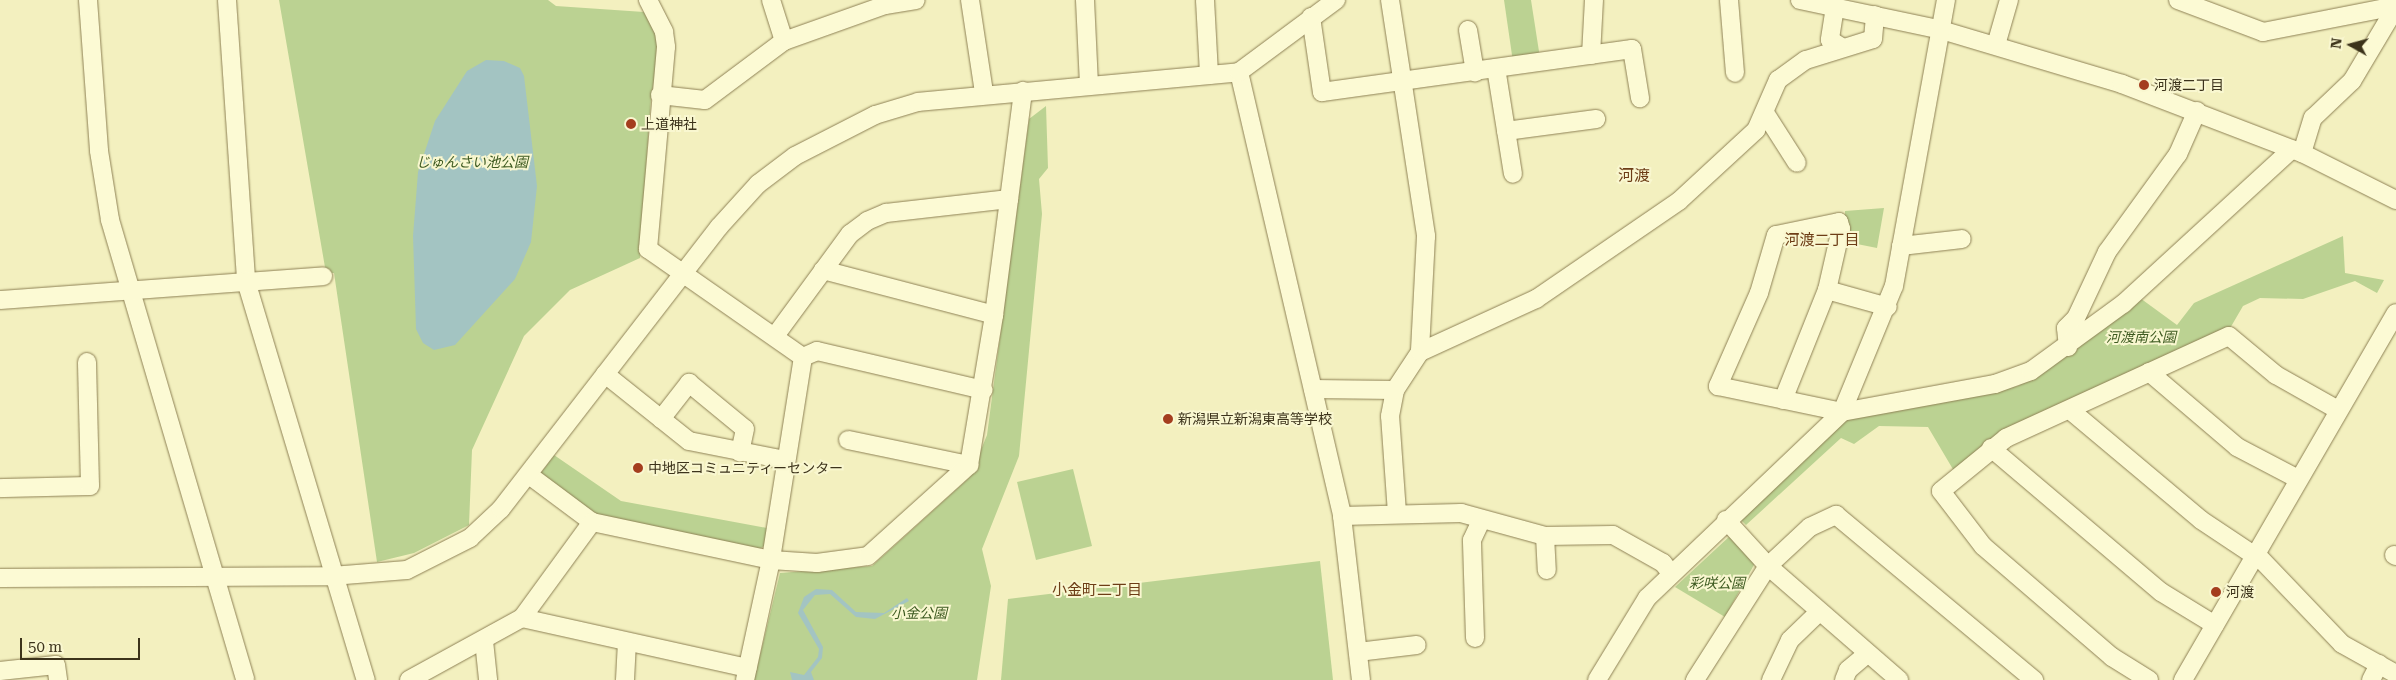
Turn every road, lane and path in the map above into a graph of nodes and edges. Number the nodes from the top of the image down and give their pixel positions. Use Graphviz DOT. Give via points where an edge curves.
graph roads {
  1 [pos="88,0"];
  2 [pos="227,0"];
  3 [pos="648,0"];
  4 [pos="771,0"];
  5 [pos="916,0"];
  6 [pos="970,0"];
  7 [pos="1085,0"];
  8 [pos="1205,0"];
  9 [pos="1336,0"];
  10 [pos="1390,0"];
  11 [pos="1594,0"];
  12 [pos="1729,0"];
  13 [pos="1800,0"];
  14 [pos="1946,0"];
  15 [pos="2009,0"];
  16 [pos="2178,0"];
  17 [pos="884,2"];
  18 [pos="1835,7"];
  19 [pos="2396,7"];
  20 [pos="1875,15"];
  21 [pos="1311,17"];
  22 [pos="1938,29"];
  23 [pos="1468,30"];
  24 [pos="784,41"];
  25 [pos="1996,45"];
  26 [pos="1843,48"];
  27 [pos="1590,55"];
  28 [pos="1496,68"];
  29 [pos="1239,72"];
  30 [pos="1475,72"];
  31 [pos="1735,72"];
  32 [pos="1209,76"];
  33 [pos="1404,82"];
  34 [pos="1089,86"];
  35 [pos="1023,91"];
  36 [pos="984,93"];
  37 [pos="660,95"];
  38 [pos="1640,98"];
  39 [pos="2196,111"];
  40 [pos="1765,113"];
  41 [pos="1596,119"];
  42 [pos="1506,130"];
  43 [pos="2297,151"];
  44 [pos="1797,163"];
  45 [pos="1513,174"];
  46 [pos="1010,198"];
  47 [pos="2396,200"];
  48 [pos="1962,239"];
  49 [pos="1901,246"];
  50 [pos="823,270"];
  51 [pos="683,274"];
  52 [pos="323,276"];
  53 [pos="246,281"];
  54 [pos="131,290"];
  55 [pos="1827,290"];
  56 [pos="0,300"];
  57 [pos="1888,307"];
  58 [pos="2396,313"];
  59 [pos="994,315"];
  60 [pos="775,336"];
  61 [pos="2068,347"];
  62 [pos="1420,352"];
  63 [pos="803,357"];
  64 [pos="87,362"];
  65 [pos="2149,372"];
  66 [pos="605,374"];
  67 [pos="1313,389"];
  68 [pos="983,390"];
  69 [pos="1395,390"];
  70 [pos="1783,400"];
  71 [pos="2070,410"];
  72 [pos="2338,410"];
  73 [pos="1842,412"];
  74 [pos="661,419"];
  75 [pos="848,440"];
  76 [pos="1991,448"];
  77 [pos="740,452"];
  78 [pos="785,460"];
  79 [pos="969,465"];
  80 [pos="528,475"];
  81 [pos="2298,479"];
  82 [pos="0,488"];
  83 [pos="1397,513"];
  84 [pos="1342,516"];
  85 [pos="1726,520"];
  86 [pos="1481,521"];
  87 [pos="592,522"];
  88 [pos="1545,536"];
  89 [pos="2256,554"];
  90 [pos="771,560"];
  91 [pos="1768,566"];
  92 [pos="1547,570"];
  93 [pos="1670,572"];
  94 [pos="214,575"];
  95 [pos="332,576"];
  96 [pos="0,578"];
  97 [pos="1820,612"];
  98 [pos="522,618"];
  99 [pos="2215,625"];
  100 [pos="1475,638"];
  101 [pos="484,641"];
  102 [pos="627,642"];
  103 [pos="1417,645"];
  104 [pos="1358,652"];
  105 [pos="1867,654"];
  106 [pos="2380,664"];
  107 [pos="0,670"];
  108 [pos="746,674"];
  109 [pos="2396,674"];
  110 [pos="58,680"];
  111 [pos="245,680"];
  112 [pos="366,680"];
  113 [pos="409,680"];
  114 [pos="488,680"];
  115 [pos="625,680"];
  116 [pos="1361,680"];
  117 [pos="1598,680"];
  118 [pos="1695,680"];
  119 [pos="1771,680"];
  120 [pos="1844,680"];
  121 [pos="1899,680"];
  122 [pos="2034,680"];
  123 [pos="2149,680"];
  124 [pos="2183,680"];
  125 [pos="2371,680"];
  1 -- 54 [label="street" via="99,151 110,220"];
  2 -- 53 [label="street"];
  3 -- 37 [label="street" via="666,39"];
  4 -- 24 [label="street"];
  5 -- 17 [label="street"];
  6 -- 36 [label="street"];
  7 -- 34 [label="street"];
  8 -- 32 [label="street"];
  9 -- 21 [label="street"];
  10 -- 33 [label="street"];
  11 -- 27 [label="street"];
  12 -- 31 [label="street"];
  13 -- 18 [label="street"];
  14 -- 22 [label="street"];
  15 -- 25 [label="street"];
  16 -- 19 [label="street" via="2263,32"];
  17 -- 24 [label="street"];
  18 -- 20 [label="street"];
  18 -- 26 [label="street" via="1830,40"];
  19 -- 43 [label="street" via="2352,81 2313,118"];
  20 -- 22 [label="street"];
  20 -- 26 [label="street" via="1873,40"];
  21 -- 29 [label="street"];
  21 -- 33 [label="street" via="1322,92"];
  22 -- 25 [label="street"];
  22 -- 49 [label="street"];
  23 -- 30 [label="street"];
  24 -- 37 [label="street" via="705,100"];
  25 -- 39 [label="street"];
  26 -- 40 [label="street" via="1791,69 1778,80"];
  27 -- 28 [label="street"];
  27 -- 38 [label="street" via="1632,49"];
  28 -- 30 [label="street"];
  28 -- 42 [label="street"];
  29 -- 32 [label="street"];
  29 -- 67 [label="street"];
  30 -- 33 [label="street"];
  32 -- 34 [label="street"];
  33 -- 62 [label="street" via="1426,236"];
  34 -- 35 [label="street"];
  35 -- 36 [label="street"];
  35 -- 46 [label="street"];
  36 -- 51 [label="street" via="918,102 875,114 824,139 758,184"];
  37 -- 51 [label="street" via="648,249"];
  39 -- 43 [label="street"];
  39 -- 61 [label="street" via="2178,154 2107,252 2076,318 2066,328"];
  40 -- 44 [label="street"];
  40 -- 62 [label="street" via="1740,148 1616,247 1536,299"];
  41 -- 42 [label="street"];
  42 -- 45 [label="street"];
  43 -- 47 [label="street"];
  43 -- 61 [label="street" via="2123,304"];
  46 -- 50 [label="street" via="886,214 850,234"];
  46 -- 59 [label="street"];
  48 -- 49 [label="street"];
  49 -- 57 [label="street"];
  50 -- 59 [label="street"];
  50 -- 60 [label="street"];
  51 -- 60 [label="street"];
  51 -- 66 [label="street"];
  52 -- 53 [label="street"];
  53 -- 54 [label="street"];
  53 -- 95 [label="street"];
  54 -- 56 [label="street"];
  54 -- 94 [label="street"];
  55 -- 57 [label="street"];
  55 -- 70 [label="street"];
  55 -- 70 [label="street" via="1841,240 1839,222 1776,235 1759,293 1718,386"];
  57 -- 73 [label="street"];
  58 -- 72 [label="street"];
  59 -- 68 [label="street"];
  60 -- 63 [label="street"];
  61 -- 73 [label="street" via="2014,379"];
  62 -- 69 [label="street"];
  63 -- 68 [label="street" via="818,351"];
  63 -- 78 [label="street"];
  64 -- 82 [label="street" via="90,486"];
  65 -- 71 [label="street"];
  65 -- 72 [label="street" via="2229,336 2276,375"];
  65 -- 81 [label="street" via="2237,447"];
  66 -- 74 [label="street"];
  66 -- 80 [label="street"];
  67 -- 69 [label="street"];
  67 -- 84 [label="street"];
  68 -- 79 [label="street"];
  69 -- 83 [label="street" via="1390,437"];
  70 -- 73 [label="street"];
  71 -- 76 [label="street"];
  71 -- 89 [label="street" via="2201,520"];
  72 -- 81 [label="street"];
  73 -- 85 [label="street"];
  74 -- 77 [label="street" via="689,441"];
  74 -- 77 [label="street" via="689,383 745,430"];
  75 -- 79 [label="street"];
  76 -- 99 [label="street" via="2161,592"];
  76 -- 123 [label="street" via="1941,491 1983,546 2112,657"];
  77 -- 78 [label="street"];
  78 -- 90 [label="street"];
  79 -- 90 [label="street" via="868,556 817,563"];
  80 -- 87 [label="street"];
  80 -- 95 [label="street" via="470,538 439,556 389,573"];
  81 -- 89 [label="street"];
  83 -- 84 [label="street"];
  83 -- 86 [label="street" via="1461,513"];
  84 -- 104 [label="street"];
  85 -- 91 [label="street"];
  85 -- 93 [label="street"];
  86 -- 88 [label="street"];
  86 -- 100 [label="street" via="1472,540"];
  87 -- 90 [label="street"];
  87 -- 98 [label="street"];
  88 -- 92 [label="street"];
  88 -- 93 [label="street" via="1612,535 1664,563"];
  89 -- 99 [label="street"];
  89 -- 106 [label="street" via="2342,644"];
  90 -- 108 [label="street"];
  91 -- 97 [label="street"];
  91 -- 118 [label="street"];
  91 -- 122 [label="street" via="1810,527 1836,515"];
  93 -- 117 [label="street" via="1630,622"];
  94 -- 95 [label="street"];
  94 -- 96 [label="street"];
  94 -- 111 [label="street"];
  95 -- 112 [label="street"];
  97 -- 105 [label="street"];
  97 -- 119 [label="street" via="1790,640"];
  98 -- 101 [label="street"];
  98 -- 102 [label="street"];
  99 -- 124 [label="street"];
  101 -- 113 [label="street"];
  101 -- 114 [label="street"];
  102 -- 108 [label="street"];
  102 -- 115 [label="street"];
  103 -- 104 [label="street"];
  104 -- 116 [label="street"];
  105 -- 120 [label="street" via="1848,670"];
  105 -- 121 [label="street"];
  106 -- 109 [label="street"];
  106 -- 125 [label="street"];
  107 -- 110 [label="street" via="56,665"];
}
